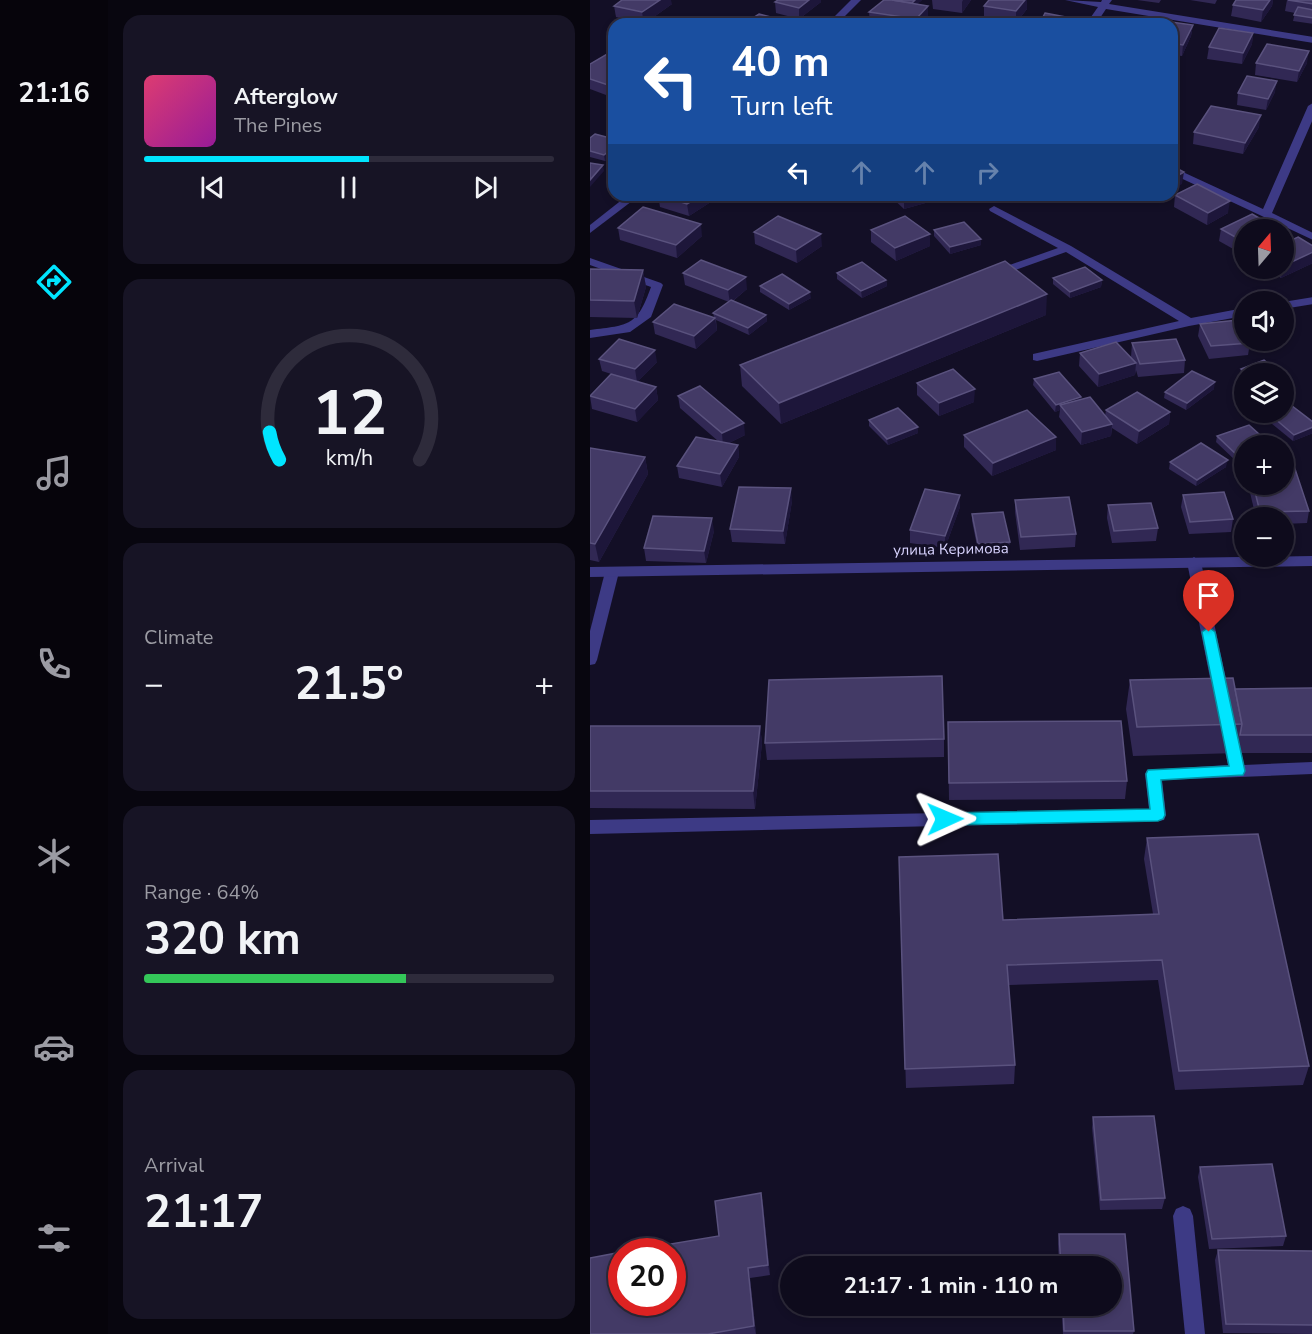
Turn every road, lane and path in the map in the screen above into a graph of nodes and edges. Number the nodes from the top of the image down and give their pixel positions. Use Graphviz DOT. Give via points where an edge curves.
graph roads {
  1 [pos="856,0"];
  2 [pos="1070,0"];
  3 [pos="1105,3"];
  4 [pos="838,18"];
  5 [pos="1095,18"];
  6 [pos="1313,39"];
  7 [pos="1313,106"];
  8 [pos="1178,173"];
  9 [pos="627,201"];
  10 [pos="994,209"];
  11 [pos="1266,214"];
  12 [pos="590,230"];
  13 [pos="1313,237"];
  14 [pos="1067,248"];
  15 [pos="590,261"];
  16 [pos="979,280"];
  17 [pos="1313,300"];
  18 [pos="1294,303"];
  19 [pos="1234,314"];
  20 [pos="1189,322"];
  21 [pos="590,334"];
  22 [pos="1037,357"];
  23 [pos="1313,561"];
  24 [pos="1194,562"];
  25 [pos="590,572"];
  26 [pos="612,572"];
  27 [pos="590,660"];
  28 [pos="1313,768"];
  29 [pos="1237,771"];
  30 [pos="590,827"];
  31 [pos="1184,1216"];
  32 [pos="1195,1334"];
  1 -- 4 [label="street"];
  2 -- 3 [label="street"];
  3 -- 5 [label="street"];
  3 -- 6 [label="street"];
  7 -- 11 [label="street"];
  8 -- 11 [label="street"];
  9 -- 12 [label="street"];
  10 -- 14 [label="street"];
  11 -- 13 [label="street"];
  14 -- 16 [label="street"];
  14 -- 20 [label="street"];
  15 -- 21 [label="street" via="657,285 647,314 626,328"];
  17 -- 18 [label="street"];
  19 -- 20 [label="street"];
  20 -- 22 [label="street"];
  23 -- 24 [label="street, улица Керимова"];
  24 -- 26 [label="street, улица Керимова"];
  24 -- 29 [label="street"];
  25 -- 26 [label="street, улица Керимова"];
  26 -- 27 [label="street"];
  28 -- 29 [label="street"];
  29 -- 30 [label="street" via="1153,774 1158,815"];
  31 -- 32 [label="street"];
}
